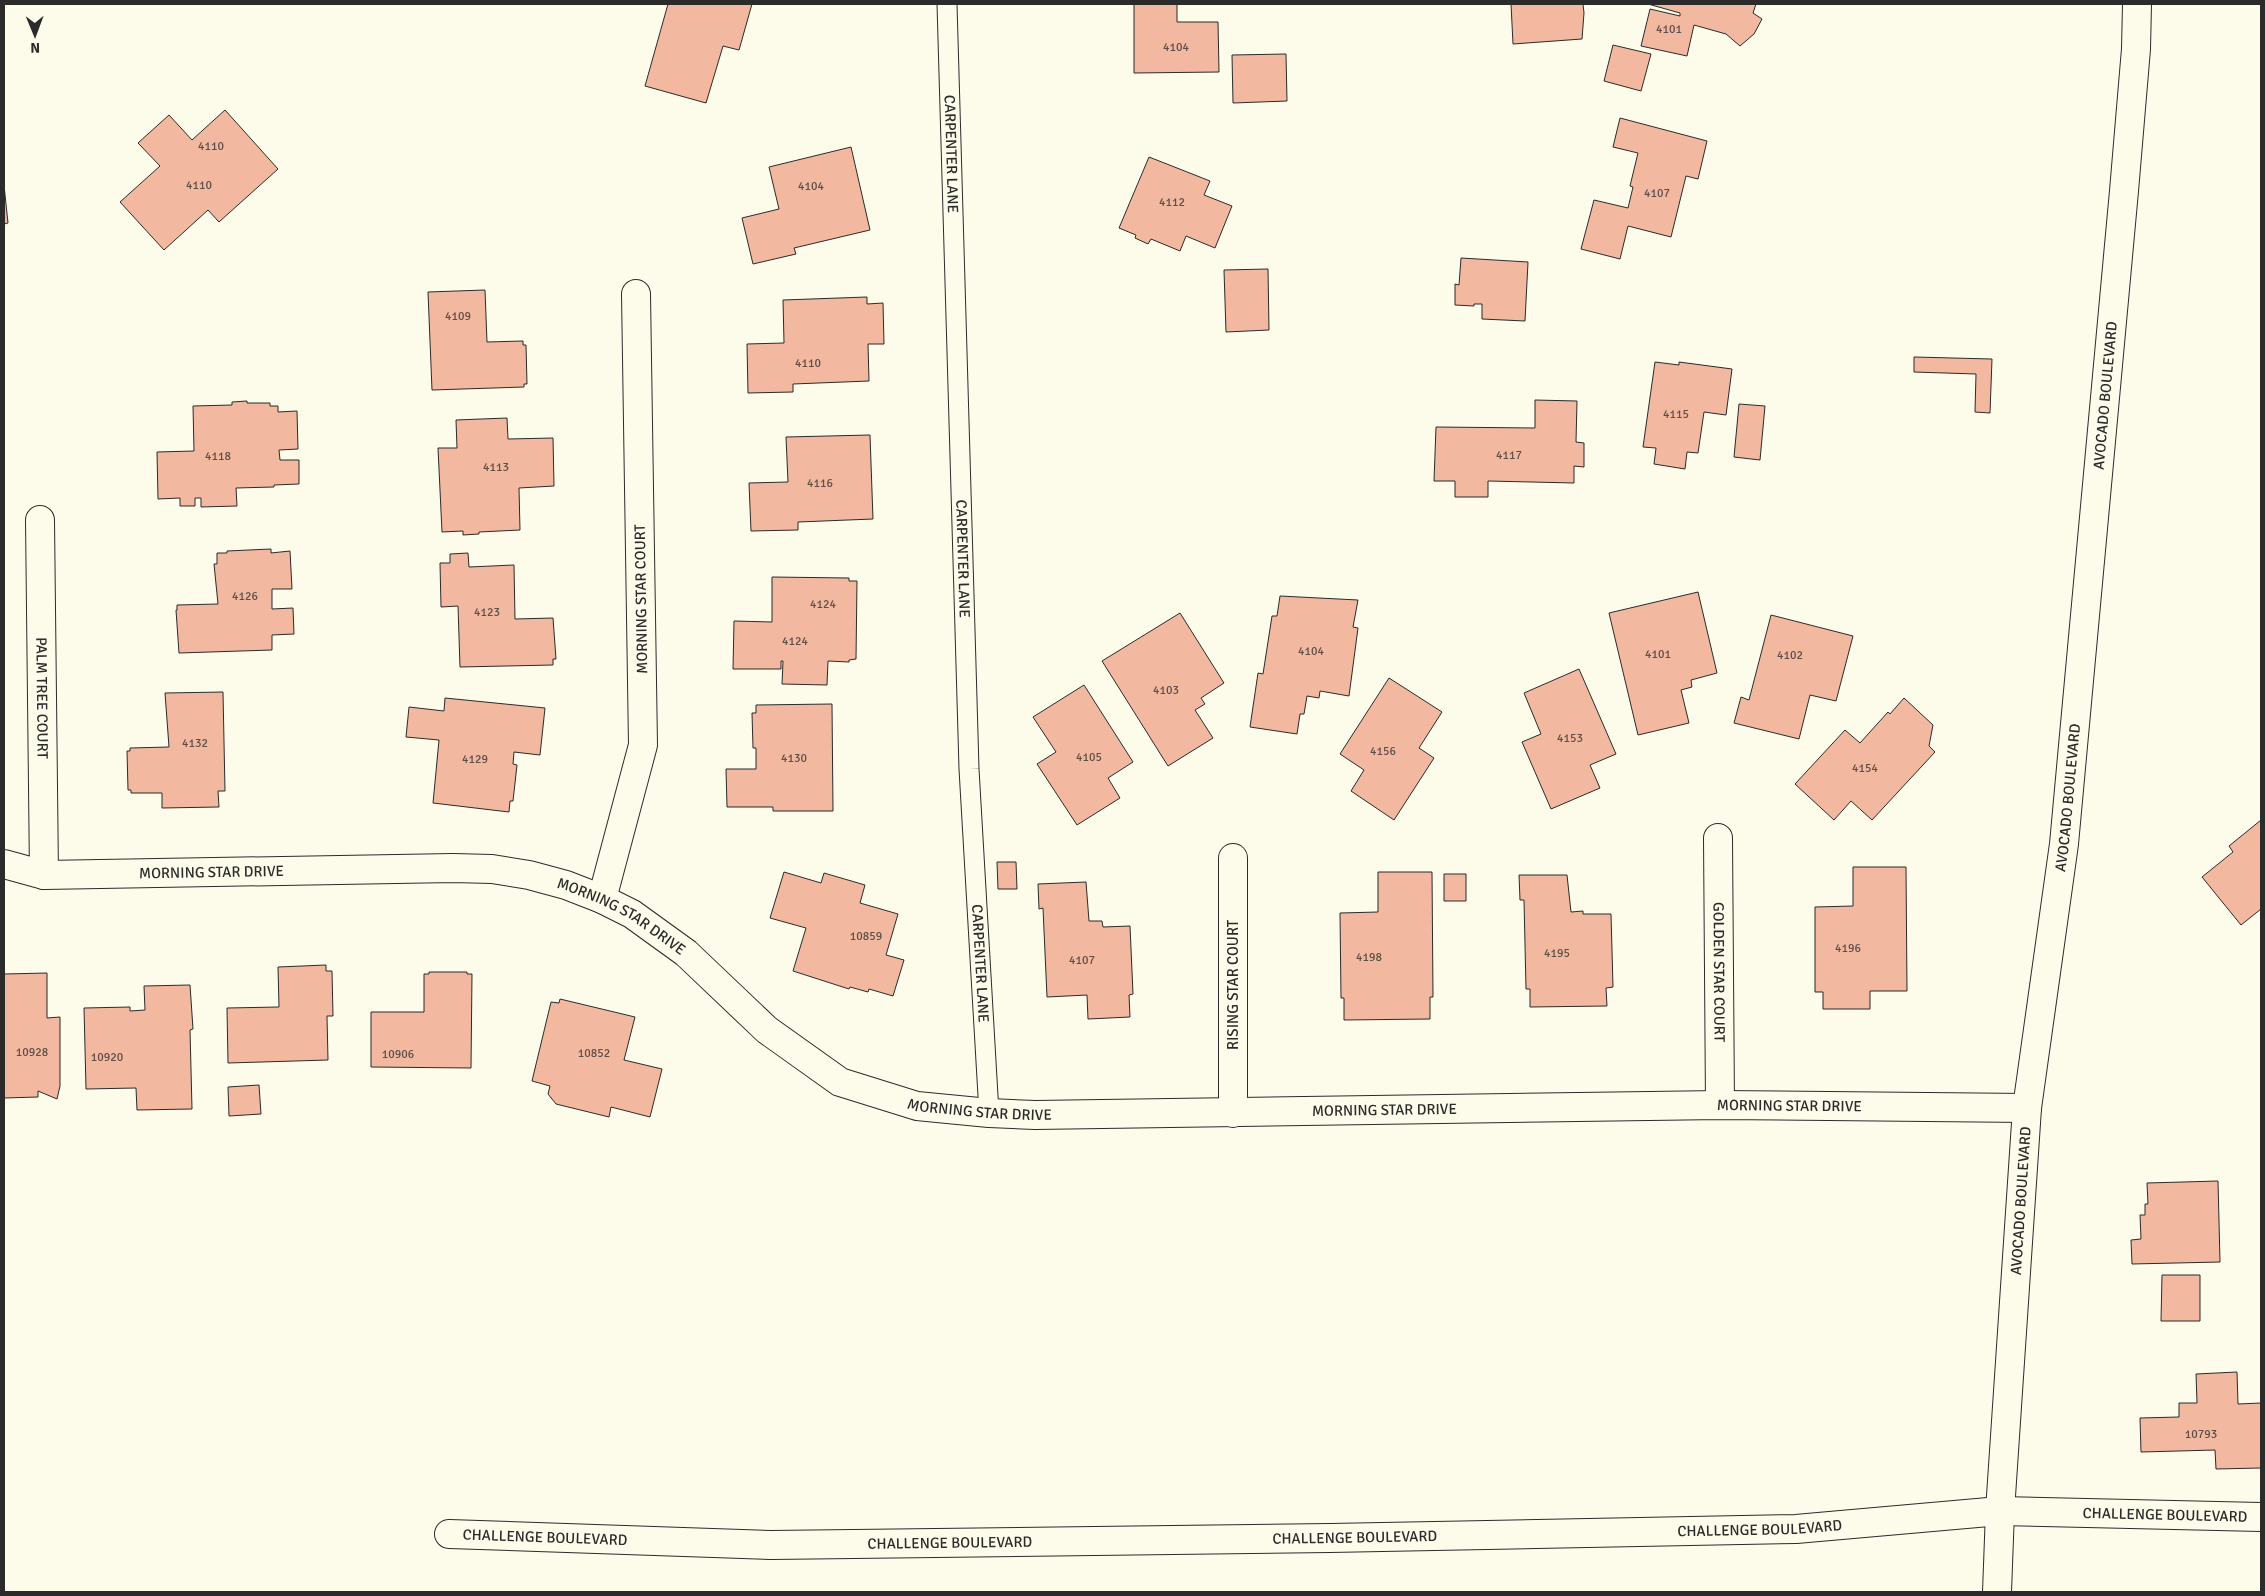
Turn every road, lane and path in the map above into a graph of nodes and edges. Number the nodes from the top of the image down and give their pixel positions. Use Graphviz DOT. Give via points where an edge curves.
graph roads {
  1 [pos="947,4"];
  2 [pos="2137,4"];
  3 [pos="636,294"];
  4 [pos="40,520"];
  5 [pos="1718,838"];
  6 [pos="1233,858"];
  7 [pos="4,864"];
  8 [pos="44,875"];
  9 [pos="602,899"];
  10 [pos="1720,1105"];
  11 [pos="2027,1108"];
  12 [pos="1233,1113"];
  13 [pos="989,1114"];
  14 [pos="2000,1511"];
  15 [pos="2261,1517"];
  16 [pos="449,1534"];
  17 [pos="1997,1592"];
  1 -- 13 [label="lane, CARPENTER LANE" via="969,769"];
  2 -- 11 [label="street, AVOCADO BOULEVARD" via="2124,191 2064,844"];
  3 -- 9 [label="street, MORNING STAR COURT" via="643,745"];
  4 -- 8 [label="street, PALM TREE COURT"];
  5 -- 10 [label="street, GOLDEN STAR COURT"];
  6 -- 12 [label="street, RISING STAR COURT"];
  7 -- 8 [label="street, MORNING STAR DRIVE"];
  8 -- 9 [label="street, MORNING STAR DRIVE" via="492,869 538,877"];
  9 -- 13 [label="street, MORNING STAR DRIVE" via="659,932 686,953 766,1030 840,1082 917,1106"];
  10 -- 11 [label="street, MORNING STAR DRIVE"];
  10 -- 12 [label="street, MORNING STAR DRIVE"];
  11 -- 14 [label="street, AVOCADO BOULEVARD"];
  12 -- 13 [label="street, MORNING STAR DRIVE"];
  14 -- 15 [label="street, CHALLENGE BOULEVARD"];
  14 -- 16 [label="street, CHALLENGE BOULEVARD" via="1796,1530 1330,1538 771,1545"];
  14 -- 17 [label="street, AVOCADO BOULEVARD"];
}
